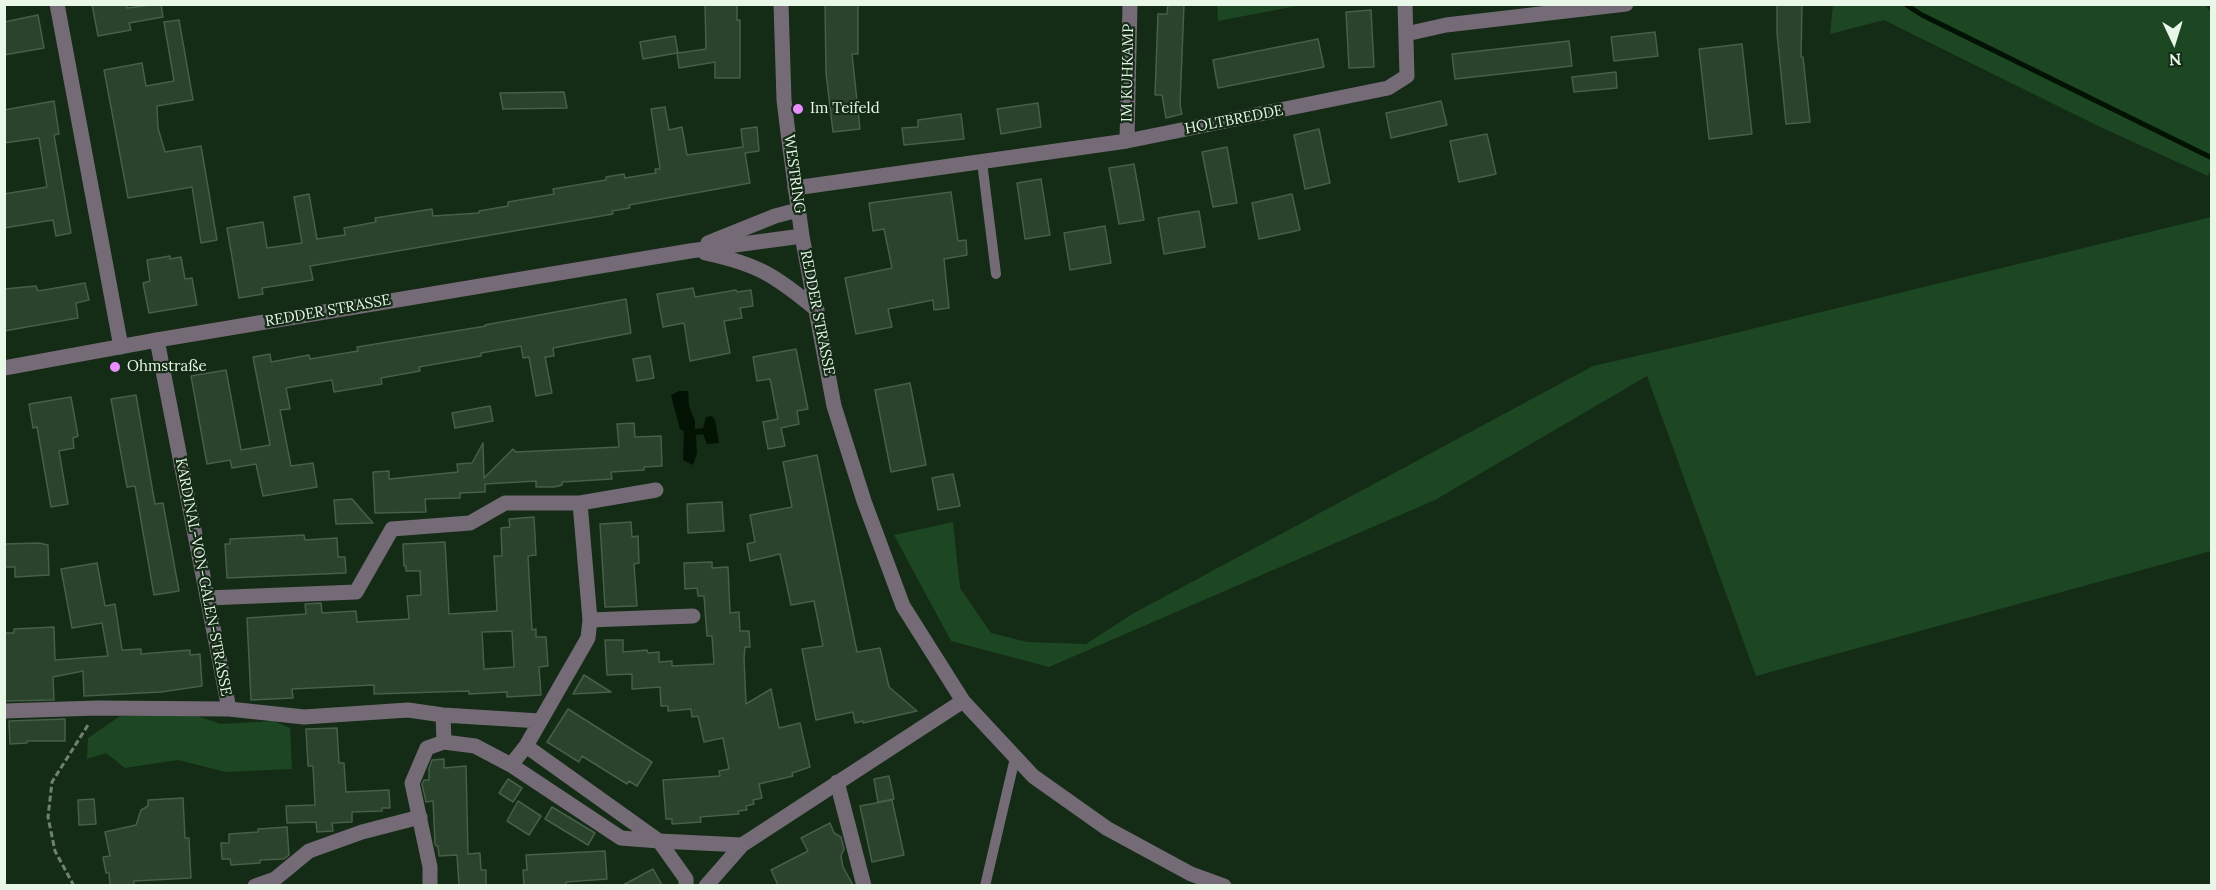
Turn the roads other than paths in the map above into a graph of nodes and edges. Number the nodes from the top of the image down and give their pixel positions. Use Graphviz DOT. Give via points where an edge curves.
graph roads {
  1 [pos="57,4"];
  2 [pos="782,4"];
  3 [pos="1130,4"];
  4 [pos="1405,4"];
  5 [pos="1626,4"];
  6 [pos="1406,34"];
  7 [pos="1127,141"];
  8 [pos="982,162"];
  9 [pos="795,188"];
  10 [pos="798,210"];
  11 [pos="802,237"];
  12 [pos="690,250"];
  13 [pos="996,274"];
  14 [pos="817,310"];
  15 [pos="157,340"];
  16 [pos="121,347"];
  17 [pos="4,368"];
  18 [pos="656,490"];
  19 [pos="580,503"];
  20 [pos="207,598"];
  21 [pos="693,616"];
  22 [pos="590,620"];
  23 [pos="963,701"];
  24 [pos="230,709"];
  25 [pos="4,711"];
  26 [pos="443,715"];
  27 [pos="540,721"];
  28 [pos="444,742"];
  29 [pos="526,746"];
  30 [pos="1016,758"];
  31 [pos="511,765"];
  32 [pos="837,782"];
  33 [pos="420,817"];
  34 [pos="659,841"];
  35 [pos="742,845"];
  36 [pos="255,885"];
  37 [pos="430,885"];
  38 [pos="686,885"];
  39 [pos="706,885"];
  40 [pos="864,885"];
  41 [pos="985,885"];
  42 [pos="1224,885"];
  1 -- 16 [label="street"];
  2 -- 9 [label="street, WESTRING" via="784,100"];
  3 -- 7 [label="street, IM KUHKAMP"];
  4 -- 6 [label="street"];
  5 -- 6 [label="street" via="1446,25"];
  6 -- 7 [label="street, HOLTBREDDE" via="1407,76 1388,88"];
  7 -- 8 [label="street, HOLTBREDDE"];
  8 -- 9 [label="street, HOLTBREDDE"];
  8 -- 13 [label="lane"];
  9 -- 10 [label="street, WESTRING"];
  10 -- 11 [label="street, WESTRING"];
  10 -- 12 [label="street"];
  11 -- 12 [label="street, REDDER STRASSE"];
  11 -- 14 [label="street, REDDER STRASSE"];
  12 -- 14 [label="street" via="754,266 782,281"];
  12 -- 15 [label="street, REDDER STRASSE"];
  14 -- 23 [label="street, REDDER STRASSE" via="834,406 903,606"];
  15 -- 16 [label="street, REDDER STRASSE"];
  15 -- 20 [label="street, KARDINAL-VON-GALEN-STRASSE"];
  16 -- 17 [label="street, REDDER STRASSE"];
  18 -- 19 [label="street"];
  19 -- 20 [label="street" via="505,503 470,523 392,529 356,592"];
  19 -- 22 [label="street"];
  20 -- 24 [label="street, KARDINAL-VON-GALEN-STRASSE"];
  21 -- 22 [label="street"];
  22 -- 27 [label="street" via="588,638"];
  23 -- 30 [label="street, REDDER STRASSE"];
  23 -- 32 [label="street"];
  24 -- 25 [label="street"];
  24 -- 26 [label="street, KARDINAL-VON-GALEN-STRASSE" via="304,717 408,710"];
  26 -- 27 [label="street, KARDINAL-VON-GALEN-STRASSE"];
  26 -- 28 [label="street"];
  27 -- 29 [label="street"];
  28 -- 31 [label="street" via="475,746"];
  28 -- 33 [label="street" via="427,748 412,783"];
  29 -- 31 [label="street"];
  29 -- 34 [label="street"];
  30 -- 41 [label="lane"];
  30 -- 42 [label="street, REDDER STRASSE" via="1033,776 1108,829 1191,874"];
  31 -- 34 [label="street" via="621,838"];
  32 -- 35 [label="street"];
  32 -- 40 [label="street"];
  33 -- 36 [label="street" via="309,851 276,879"];
  33 -- 37 [label="street"];
  34 -- 35 [label="street"];
  34 -- 38 [label="street" via="686,879"];
  35 -- 39 [label="street"];
}
